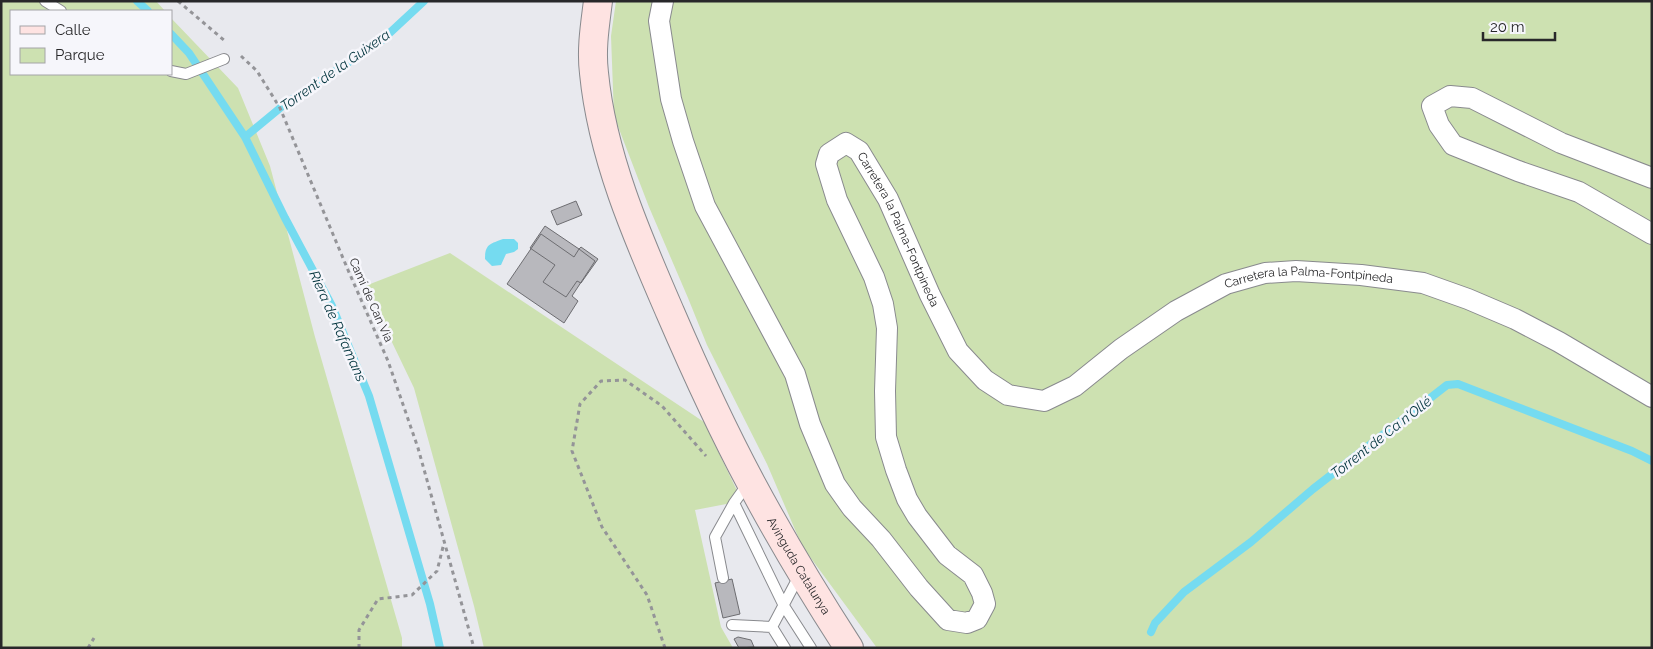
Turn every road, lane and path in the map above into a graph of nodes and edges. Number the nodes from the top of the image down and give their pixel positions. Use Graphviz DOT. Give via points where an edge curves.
graph roads {
  1 [pos="44,1"];
  2 [pos="178,1"];
  3 [pos="598,1"];
  4 [pos="663,1"];
  5 [pos="59,10"];
  6 [pos="230,45"];
  7 [pos="236,51"];
  8 [pos="224,59"];
  9 [pos="172,71"];
  10 [pos="1652,178"];
  11 [pos="1652,234"];
  12 [pos="1652,397"];
  13 [pos="704,453"];
  14 [pos="742,492"];
  15 [pos="444,542"];
  16 [pos="801,572"];
  17 [pos="723,578"];
  18 [pos="784,606"];
  19 [pos="732,625"];
  20 [pos="772,627"];
  21 [pos="94,638"];
  22 [pos="88,648"];
  23 [pos="359,648"];
  24 [pos="474,648"];
  25 [pos="665,648"];
  26 [pos="785,648"];
  27 [pos="811,648"];
  28 [pos="849,648"];
  1 -- 5 [label="lane"];
  2 -- 6 [label="path"];
  3 -- 14 [label="main road, Avinguda Catalunya" via="593,33 593,71 600,116 614,168 659,286 719,420"];
  4 -- 12 [label="street, Carretera la Palma-Fontpineda" via="659,21 671,99 705,206 796,374 810,424 835,484 918,588 948,620 967,622 977,619 985,604 973,575 947,555 917,516 907,499 886,438 888,328 883,304 826,164 829,154 846,143 859,151 888,199 958,351 985,380 1008,395 1044,401 1075,386 1176,311 1226,284 1265,273 1296,270 1422,282 1533,328"];
  7 -- 15 [label="path, Camí de Can Via" via="257,71 280,108 388,360 418,448"];
  8 -- 9 [label="lane" via="186,74"];
  10 -- 11 [label="street" via="1561,143 1472,98 1450,96 1432,106 1439,125 1453,144 1578,192"];
  13 -- 25 [label="path" via="662,406 625,380 600,380 580,404 572,451 602,527 647,595"];
  14 -- 16 [label="main road, Avinguda Catalunya"];
  14 -- 17 [label="lane" via="715,537"];
  14 -- 18 [label="lane"];
  15 -- 23 [label="path" via="437,571 412,595 378,599 359,630"];
  15 -- 24 [label="path, Camí de Can Via"];
  16 -- 18 [label="lane"];
  16 -- 28 [label="main road, Avinguda Catalunya"];
  18 -- 20 [label="lane"];
  18 -- 27 [label="lane"];
  19 -- 20 [label="lane"];
  20 -- 26 [label="lane"];
  21 -- 22 [label="path"];
}
